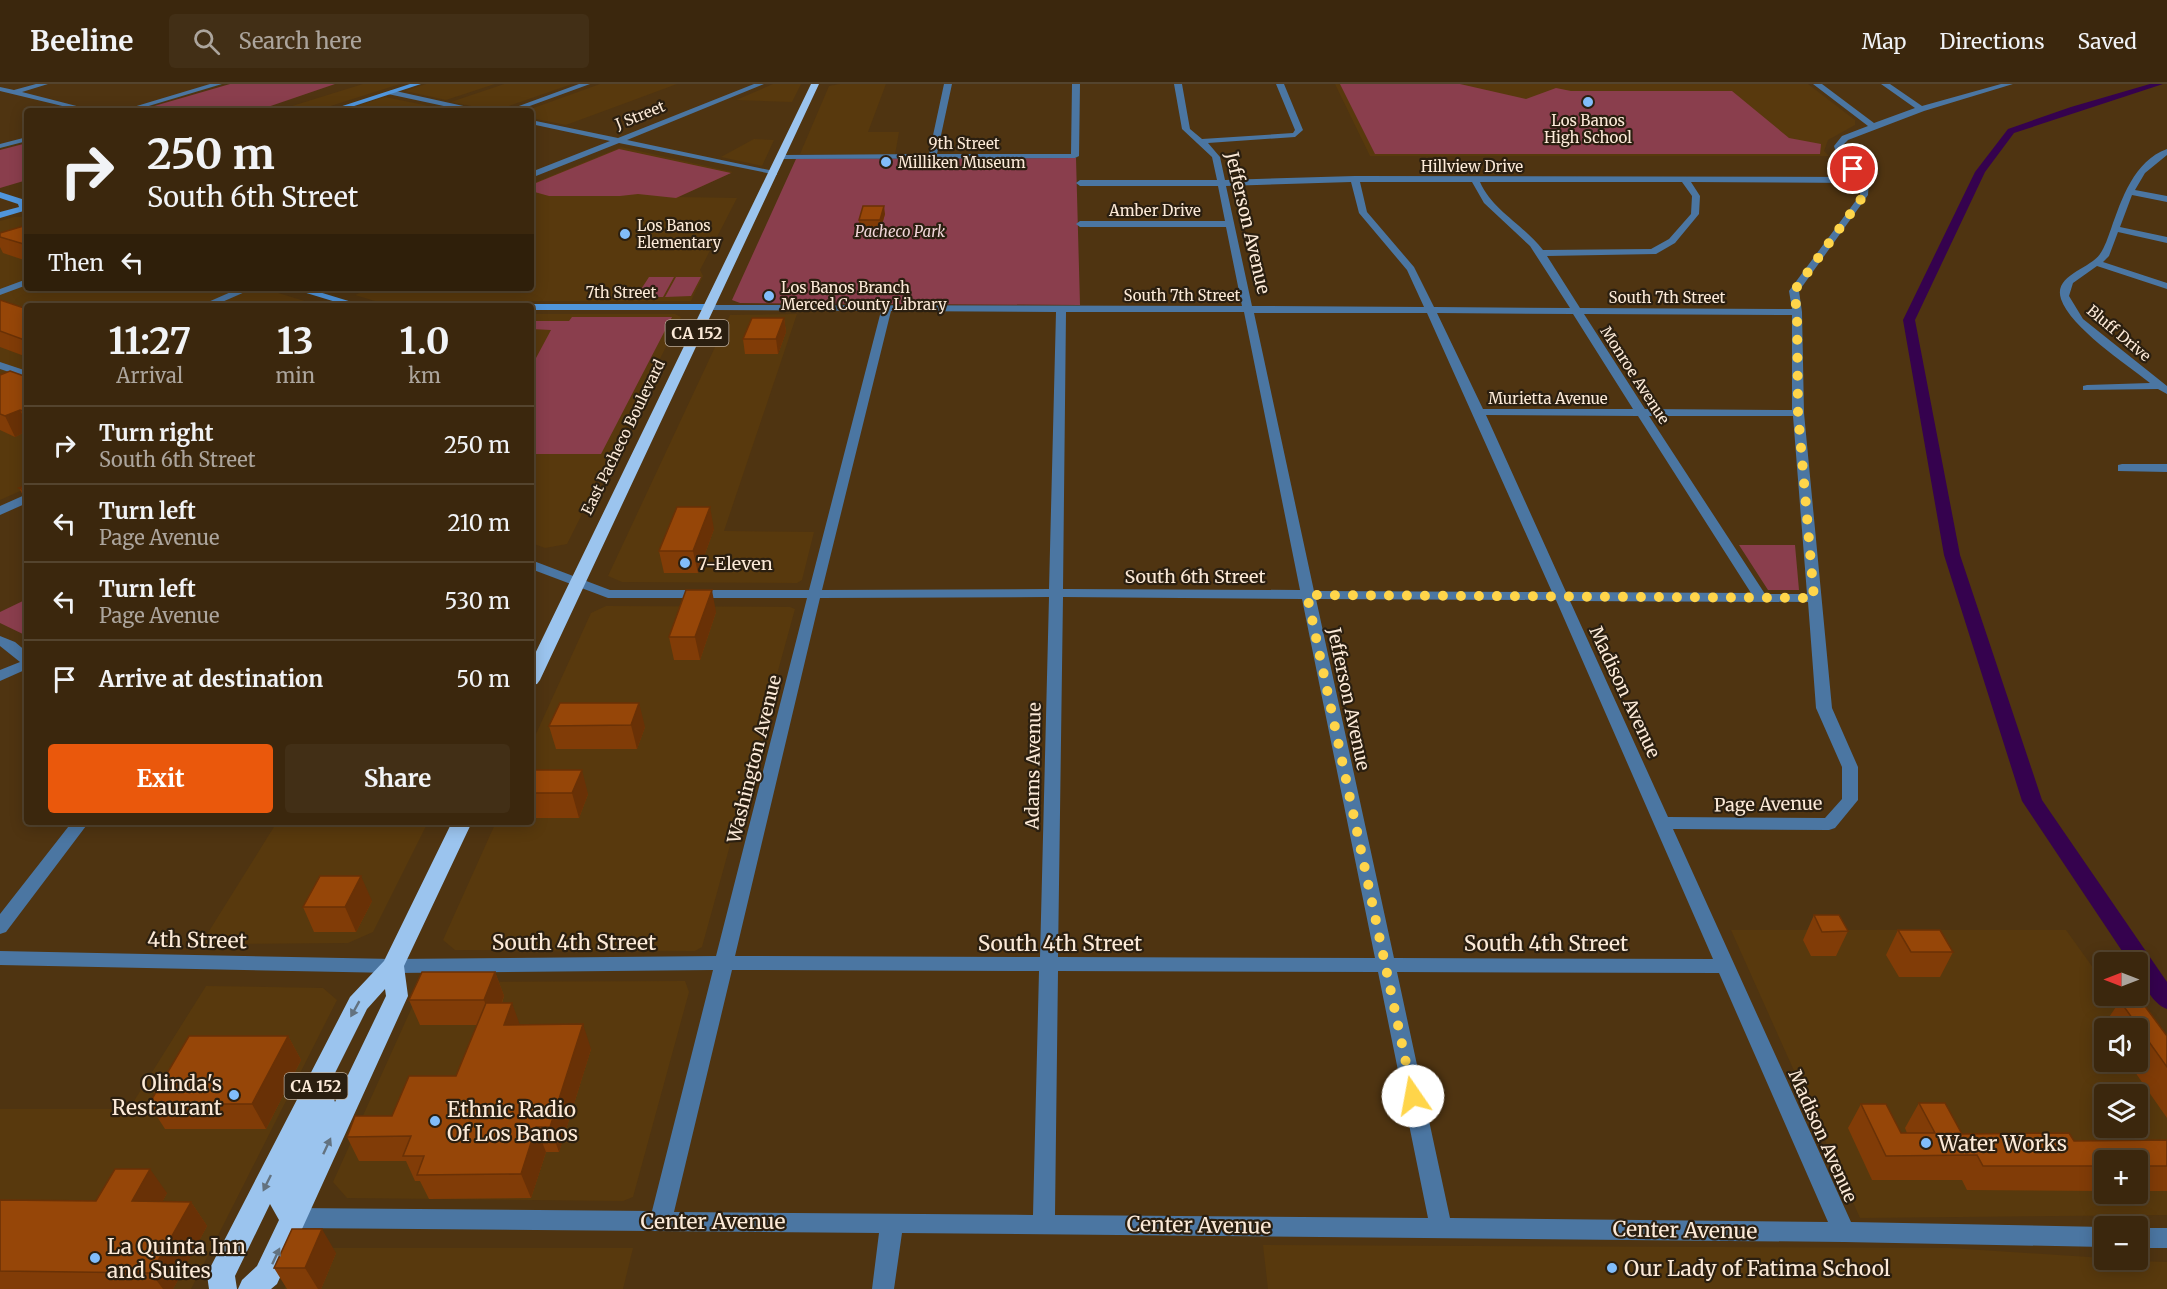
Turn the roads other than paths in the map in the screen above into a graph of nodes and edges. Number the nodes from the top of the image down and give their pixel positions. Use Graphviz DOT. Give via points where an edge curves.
graph roads {
  1 [pos="44,84"];
  2 [pos="218,84"];
  3 [pos="417,84"];
  4 [pos="586,84"];
  5 [pos="760,84"];
  6 [pos="815,84"];
  7 [pos="948,84"];
  8 [pos="1076,84"];
  9 [pos="1178,84"];
  10 [pos="1280,84"];
  11 [pos="1817,84"];
  12 [pos="1885,84"];
  13 [pos="2009,84"];
  14 [pos="1993,86"];
  15 [pos="0,89"];
  16 [pos="13,92"];
  17 [pos="391,92"];
  18 [pos="0,96"];
  19 [pos="80,108"];
  20 [pos="134,108"];
  21 [pos="340,108"];
  22 [pos="463,108"];
  23 [pos="518,108"];
  24 [pos="1921,109"];
  25 [pos="534,123"];
  26 [pos="1873,126"];
  27 [pos="24,140"];
  28 [pos="619,140"];
  29 [pos="1203,141"];
  30 [pos="0,146"];
  31 [pos="2167,151"];
  32 [pos="781,157"];
  33 [pos="932,157"];
  34 [pos="2152,160"];
  35 [pos="2167,164"];
  36 [pos="774,173"];
  37 [pos="534,174"];
  38 [pos="1354,179"];
  39 [pos="1475,179"];
  40 [pos="1685,180"];
  41 [pos="1865,180"];
  42 [pos="1080,183"];
  43 [pos="1222,183"];
  44 [pos="2130,192"];
  45 [pos="0,195"];
  46 [pos="2167,199"];
  47 [pos="0,203"];
  48 [pos="24,205"];
  49 [pos="24,208"];
  50 [pos="24,209"];
  51 [pos="0,215"];
  52 [pos="1080,224"];
  53 [pos="1230,224"];
  54 [pos="2115,229"];
  55 [pos="2167,240"];
  56 [pos="1540,253"];
  57 [pos="2097,263"];
  58 [pos="24,283"];
  59 [pos="2167,286"];
  60 [pos="242,291"];
  61 [pos="306,291"];
  62 [pos="0,292"];
  63 [pos="212,303"];
  64 [pos="349,303"];
  65 [pos="534,307"];
  66 [pos="710,307"];
  67 [pos="887,308"];
  68 [pos="1060,309"];
  69 [pos="1248,310"];
  70 [pos="1430,311"];
  71 [pos="1576,312"];
  72 [pos="1797,312"];
  73 [pos="0,365"];
  74 [pos="24,375"];
  75 [pos="24,377"];
  76 [pos="9,384"];
  77 [pos="2087,388"];
  78 [pos="2164,389"];
  79 [pos="1479,412"];
  80 [pos="1644,413"];
  81 [pos="1798,413"];
  82 [pos="2122,468"];
  83 [pos="2167,468"];
  84 [pos="24,499"];
  85 [pos="0,510"];
  86 [pos="534,565"];
  87 [pos="578,582"];
  88 [pos="1056,593"];
  89 [pos="1307,595"];
  90 [pos="814,596"];
  91 [pos="1560,596"];
  92 [pos="1760,597"];
  93 [pos="1814,598"];
  94 [pos="0,640"];
  95 [pos="24,659"];
  96 [pos="24,664"];
  97 [pos="534,674"];
  98 [pos="0,676"];
  99 [pos="1663,823"];
  100 [pos="79,825"];
  101 [pos="461,825"];
  102 [pos="0,927"];
  103 [pos="0,958"];
  104 [pos="724,963"];
  105 [pos="1048,965"];
  106 [pos="1386,965"];
  107 [pos="393,966"];
  108 [pos="1727,966"];
  109 [pos="317,1085"];
  110 [pos="294,1218"];
  111 [pos="661,1220"];
  112 [pos="892,1222"];
  113 [pos="1044,1224"];
  114 [pos="1441,1228"];
  115 [pos="1845,1232"];
  116 [pos="2094,1237"];
  117 [pos="2148,1238"];
  118 [pos="2167,1238"];
  119 [pos="223,1289"];
  120 [pos="252,1289"];
  121 [pos="884,1289"];
  1 -- 16 [label="street"];
  2 -- 20 [label="street"];
  3 -- 17 [label="street"];
  4 -- 23 [label="street"];
  5 -- 28 [label="street, J Street"];
  6 -- 32 [label="highway, East Pacheco Boulevard / CA 152"];
  7 -- 33 [label="street"];
  8 -- 33 [label="street, 9th Street" via="1075,156"];
  9 -- 29 [label="street, Jefferson Avenue" via="1186,129"];
  10 -- 29 [label="street" via="1299,130 1295,135"];
  11 -- 26 [label="street"];
  12 -- 24 [label="street"];
  13 -- 14 [label="street"];
  14 -- 24 [label="street"];
  15 -- 16 [label="street"];
  16 -- 18 [label="street"];
  16 -- 19 [label="street"];
  17 -- 21 [label="street"];
  17 -- 22 [label="street"];
  24 -- 26 [label="street"];
  25 -- 28 [label="street"];
  26 -- 41 [label="street" via="1845,138 1838,146 1841,157"];
  27 -- 30 [label="street"];
  28 -- 36 [label="street"];
  28 -- 37 [label="street, J Street"];
  29 -- 43 [label="street, Jefferson Avenue" via="1216,157"];
  31 -- 34 [label="street, Bluff Drive"];
  32 -- 33 [label="street, 9th Street"];
  32 -- 36 [label="highway, East Pacheco Boulevard / CA 152"];
  34 -- 35 [label="street"];
  34 -- 44 [label="street, Bluff Drive" via="2136,176"];
  36 -- 66 [label="highway, East Pacheco Boulevard / CA 152"];
  38 -- 39 [label="street, Hillview Drive"];
  38 -- 43 [label="street, Hillview Drive"];
  38 -- 70 [label="street, Madison Avenue" via="1363,213 1411,269"];
  39 -- 40 [label="street, Hillview Drive"];
  39 -- 56 [label="street, Monroe Avenue" via="1491,206"];
  40 -- 41 [label="street, Hillview Drive"];
  40 -- 56 [label="street" via="1696,196 1695,214 1672,241 1653,252"];
  41 -- 72 [label="street, Page Avenue" via="1864,195 1794,291"];
  42 -- 43 [label="street, Hillview Drive"];
  43 -- 53 [label="street, Jefferson Avenue"];
  44 -- 46 [label="street"];
  44 -- 54 [label="street, Bluff Drive"];
  45 -- 48 [label="street"];
  47 -- 49 [label="street"];
  50 -- 51 [label="street"];
  52 -- 53 [label="street, Amber Drive"];
  53 -- 69 [label="street, Jefferson Avenue"];
  54 -- 55 [label="street"];
  54 -- 57 [label="street, Bluff Drive"];
  56 -- 71 [label="street, Monroe Avenue"];
  57 -- 59 [label="street"];
  57 -- 78 [label="street, Bluff Drive" via="2069,280 2065,287 2071,311"];
  58 -- 62 [label="street"];
  60 -- 63 [label="street"];
  61 -- 64 [label="street"];
  65 -- 66 [label="street, 7th Street"];
  66 -- 67 [label="street, South 7th Street"];
  66 -- 87 [label="highway, East Pacheco Boulevard / CA 152"];
  67 -- 68 [label="street, South 7th Street"];
  67 -- 90 [label="street, Washington Avenue"];
  68 -- 69 [label="street, South 7th Street"];
  68 -- 88 [label="street, Adams Avenue"];
  69 -- 70 [label="street, South 7th Street"];
  69 -- 89 [label="street, Jefferson Avenue"];
  70 -- 71 [label="street, South 7th Street"];
  70 -- 79 [label="street, Madison Avenue"];
  71 -- 72 [label="street, South 7th Street"];
  71 -- 80 [label="street, Monroe Avenue"];
  72 -- 81 [label="street, Page Avenue"];
  73 -- 74 [label="street"];
  75 -- 76 [label="street"];
  77 -- 78 [label="street"];
  79 -- 80 [label="street, Murietta Avenue"];
  79 -- 91 [label="street, Madison Avenue"];
  80 -- 81 [label="street, Murietta Avenue"];
  80 -- 92 [label="street, Monroe Avenue"];
  81 -- 93 [label="street, Page Avenue"];
  82 -- 83 [label="street"];
  84 -- 85 [label="street"];
  86 -- 87 [label="street, South 6th Street"];
  87 -- 90 [label="street, South 6th Street" via="620,596"];
  87 -- 97 [label="highway, East Pacheco Boulevard / CA 152"];
  88 -- 89 [label="street, South 6th Street"];
  88 -- 90 [label="street, South 6th Street"];
  88 -- 105 [label="street, Adams Avenue"];
  89 -- 91 [label="street, South 6th Street"];
  89 -- 106 [label="street, Jefferson Avenue"];
  90 -- 104 [label="street, Washington Avenue"];
  91 -- 92 [label="street, South 6th Street"];
  91 -- 99 [label="street, Madison Avenue"];
  92 -- 93 [label="street, South 6th Street"];
  93 -- 99 [label="street, Page Avenue" via="1824,708 1850,766 1850,800 1829,824"];
  94 -- 95 [label="street"];
  96 -- 98 [label="street"];
  99 -- 108 [label="street, Madison Avenue"];
  100 -- 102 [label="street"];
  101 -- 107 [label="highway, CA 152"];
  103 -- 107 [label="street, 4th Street"];
  104 -- 105 [label="street, South 4th Street"];
  104 -- 107 [label="street, South 4th Street"];
  104 -- 111 [label="street, Washington Avenue"];
  105 -- 106 [label="street, South 4th Street"];
  105 -- 113 [label="street, Adams Avenue"];
  106 -- 108 [label="street, South 4th Street"];
  106 -- 114 [label="street, Jefferson Avenue"];
  107 -- 109 [label="highway, CA 152, one-way" via="358,1003"];
  110 -- 107 [label="highway, CA 152, one-way" via="397,996"];
  108 -- 115 [label="street, Madison Avenue"];
  109 -- 110 [label="highway" via="323,1096 321,1114 282,1199"];
  109 -- 119 [label="highway, CA 152, one-way" via="221,1275"];
  110 -- 111 [label="street, Center Avenue"];
  120 -- 110 [label="highway, CA 152, one-way" via="267,1275"];
  111 -- 112 [label="street, Center Avenue"];
  112 -- 113 [label="street, Center Avenue"];
  112 -- 121 [label="street"];
  113 -- 114 [label="street, Center Avenue"];
  114 -- 115 [label="street, Center Avenue"];
  115 -- 116 [label="street, Center Avenue"];
  117 -- 118 [label="street"];
}
